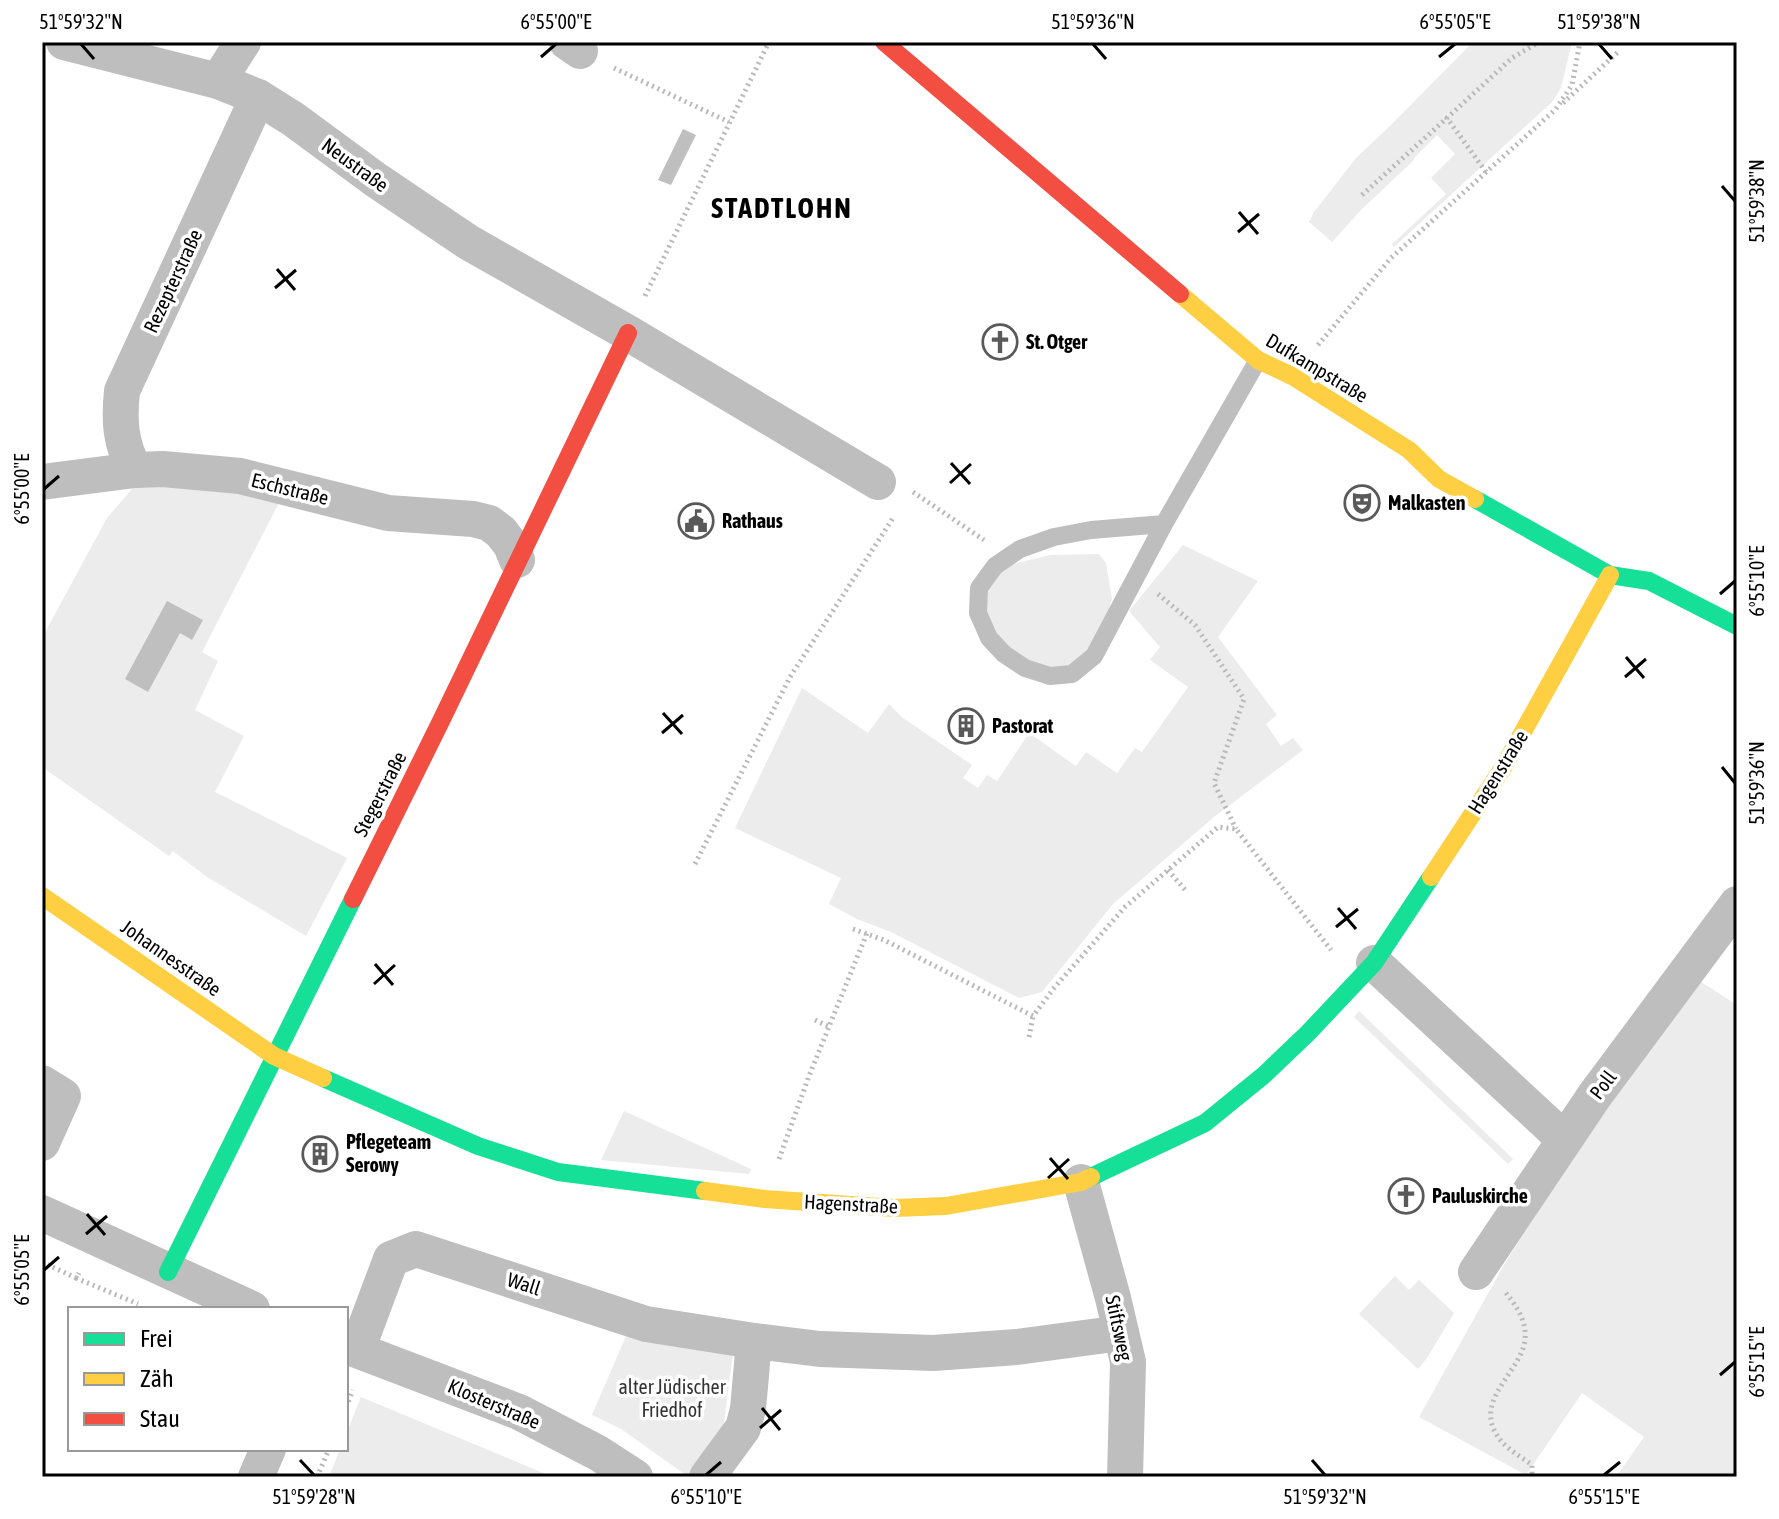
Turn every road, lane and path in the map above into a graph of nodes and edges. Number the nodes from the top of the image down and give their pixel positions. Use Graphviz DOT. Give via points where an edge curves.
graph roads {
  1 [pos="64,42"];
  2 [pos="243,42"];
  3 [pos="769,42"];
  4 [pos="884,42"];
  5 [pos="1539,42"];
  6 [pos="1580,42"];
  7 [pos="574,47"];
  8 [pos="1618,52"];
  9 [pos="218,81"];
  10 [pos="258,97"];
  11 [pos="1556,109"];
  12 [pos="1447,118"];
  13 [pos="729,122"];
  14 [pos="1486,172"];
  15 [pos="1362,195"];
  16 [pos="654,278"];
  17 [pos="628,333"];
  18 [pos="1258,360"];
  19 [pos="1292,376"];
  20 [pos="135,470"];
  21 [pos="42,482"];
  22 [pos="894,486"];
  23 [pos="893,517"];
  24 [pos="1164,524"];
  25 [pos="1008,556"];
  26 [pos="517,560"];
  27 [pos="1610,575"];
  28 [pos="1136,576"];
  29 [pos="1737,626"];
  30 [pos="1236,829"];
  31 [pos="695,864"];
  32 [pos="1168,870"];
  33 [pos="1186,891"];
  34 [pos="42,896"];
  35 [pos="1737,904"];
  36 [pos="853,929"];
  37 [pos="867,933"];
  38 [pos="1365,973"];
  39 [pos="1033,1016"];
  40 [pos="815,1020"];
  41 [pos="830,1027"];
  42 [pos="1029,1037"];
  43 [pos="274,1056"];
  44 [pos="42,1083"];
  45 [pos="1564,1139"];
  46 [pos="42,1143"];
  47 [pos="1081,1182"];
  48 [pos="765,1199"];
  49 [pos="42,1213"];
  50 [pos="168,1272"];
  51 [pos="1476,1272"];
  52 [pos="76,1278"];
  53 [pos="144,1307"];
  54 [pos="247,1307"];
  55 [pos="1121,1333"];
  56 [pos="754,1341"];
  57 [pos="351,1348"];
  58 [pos="267,1451"];
  59 [pos="328,1451"];
  60 [pos="600,1465"];
  61 [pos="256,1477"];
  62 [pos="317,1477"];
  63 [pos="635,1477"];
  64 [pos="707,1477"];
  65 [pos="1125,1477"];
  66 [pos="1532,1477"];
  1 -- 9 [label="street, Neustraße"];
  2 -- 9 [label="street"];
  3 -- 13 [label="path"];
  4 -- 18 [label="street, Dufkampstraße"];
  5 -- 12 [label="path" via="1512,58"];
  6 -- 11 [label="path" via="1572,85"];
  7 -- 13 [label="path"];
  8 -- 11 [label="path"];
  9 -- 10 [label="street, Neustraße"];
  10 -- 17 [label="street, Neustraße" via="468,242"];
  10 -- 20 [label="street, Rezepterstraße" via="122,391 122,439"];
  11 -- 14 [label="path"];
  12 -- 14 [label="path"];
  12 -- 15 [label="path"];
  13 -- 16 [label="path"];
  14 -- 19 [label="path" via="1391,258"];
  17 -- 22 [label="street, Neustraße"];
  17 -- 26 [label="street, Stegerstraße"];
  18 -- 19 [label="street, Dufkampstraße"];
  18 -- 24 [label="lane"];
  19 -- 27 [label="street, Dufkampstraße" via="1409,450 1439,479"];
  20 -- 21 [label="street, Eschstraße"];
  20 -- 26 [label="street, Eschstraße" via="240,476 388,513 473,519 501,532"];
  22 -- 25 [label="path"];
  23 -- 31 [label="path" via="790,677"];
  24 -- 25 [label="lane" via="1054,537"];
  24 -- 28 [label="lane"];
  25 -- 28 [label="lane" via="979,588 978,613 989,638 1004,654 1050,676 1072,674 1094,656"];
  26 -- 43 [label="street, Stegerstraße"];
  27 -- 29 [label="street, Dufkampstraße" via="1649,581"];
  27 -- 38 [label="street, Hagenstraße" via="1504,766"];
  28 -- 30 [label="path" via="1195,625 1244,699 1214,783"];
  30 -- 32 [label="path" via="1218,827"];
  30 -- 38 [label="path"];
  32 -- 33 [label="path"];
  32 -- 39 [label="path" via="1125,907"];
  34 -- 43 [label="street, Johannesstraße"];
  35 -- 45 [label="street, Poll"];
  36 -- 37 [label="path"];
  37 -- 39 [label="path"];
  37 -- 41 [label="path"];
  38 -- 45 [label="street"];
  38 -- 47 [label="street, Hagenstraße" via="1264,1075 1205,1123"];
  39 -- 42 [label="path"];
  40 -- 41 [label="path"];
  41 -- 48 [label="path"];
  43 -- 48 [label="street, Hagenstraße" via="478,1146 558,1172"];
  43 -- 50 [label="street, Stegerstraße"];
  44 -- 46 [label="street" via="63,1096"];
  45 -- 51 [label="street, Poll"];
  47 -- 48 [label="street, Hagenstraße" via="933,1206"];
  47 -- 55 [label="street, Stiftsweg"];
  49 -- 50 [label="street"];
  50 -- 54 [label="street"];
  51 -- 66 [label="path" via="1506,1294 1523,1318 1524,1345 1491,1405 1503,1443 1532,1465"];
  52 -- 53 [label="path"];
  55 -- 56 [label="street, Wall" via="933,1353"];
  55 -- 65 [label="street, Stiftsweg" via="1128,1362"];
  56 -- 57 [label="street, Wall" via="646,1324 416,1249 391,1259"];
  56 -- 64 [label="street" via="743,1428"];
  57 -- 60 [label="street, Klosterstraße" via="519,1412"];
  58 -- 61 [label="street"];
  59 -- 62 [label="path"];
  60 -- 63 [label="street, Klosterstraße"];
}
